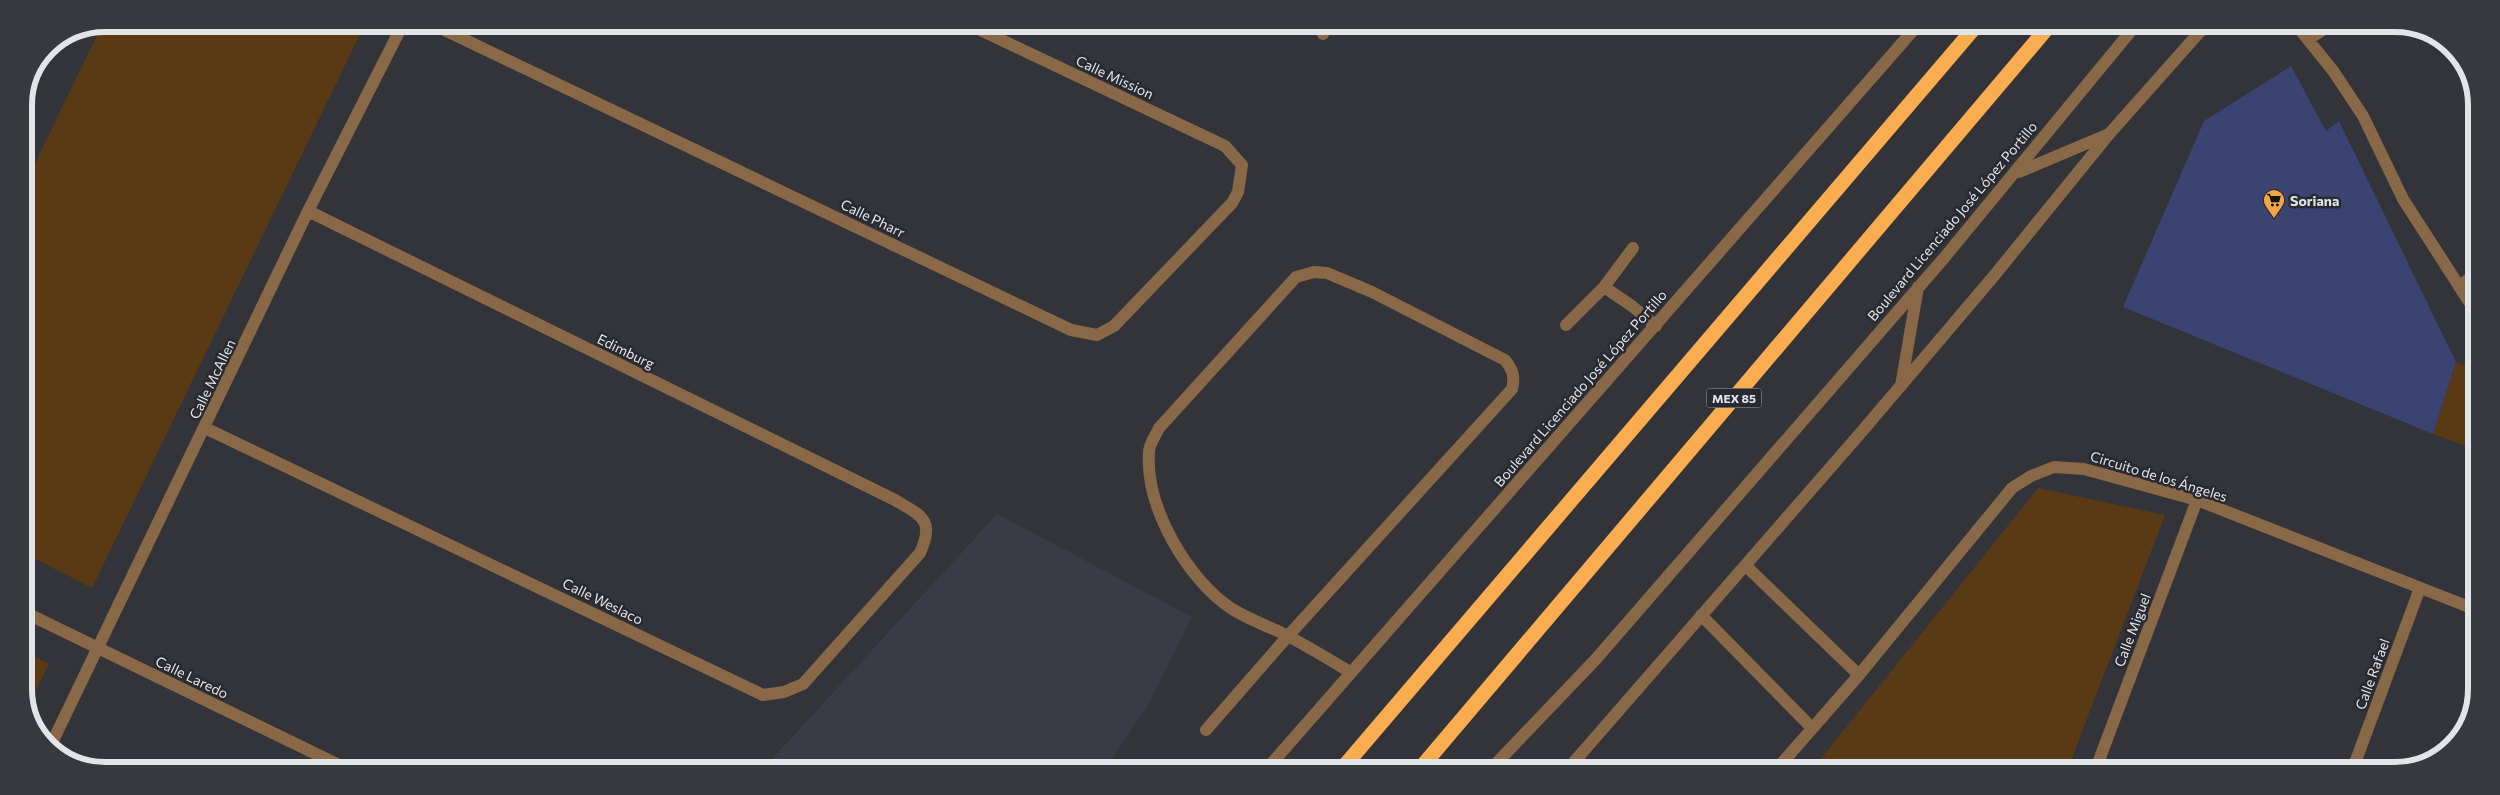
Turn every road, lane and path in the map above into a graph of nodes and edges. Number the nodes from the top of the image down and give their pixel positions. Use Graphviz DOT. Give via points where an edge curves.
graph roads {
  1 [pos="399,32"];
  2 [pos="449,32"];
  3 [pos="985,32"];
  4 [pos="1912,32"];
  5 [pos="1971,32"];
  6 [pos="2044,32"];
  7 [pos="2130,32"];
  8 [pos="2199,32"];
  9 [pos="2303,32"];
  10 [pos="2319,32"];
  11 [pos="2309,39"];
  12 [pos="2110,133"];
  13 [pos="1242,165"];
  14 [pos="2016,172"];
  15 [pos="308,212"];
  16 [pos="1633,248"];
  17 [pos="2467,280"];
  18 [pos="2459,286"];
  19 [pos="1604,287"];
  20 [pos="1918,287"];
  21 [pos="2467,299"];
  22 [pos="1566,325"];
  23 [pos="1656,326"];
  24 [pos="1901,386"];
  25 [pos="205,428"];
  26 [pos="2197,500"];
  27 [pos="926,523"];
  28 [pos="1746,566"];
  29 [pos="2420,588"];
  30 [pos="2468,607"];
  31 [pos="1701,615"];
  32 [pos="33,616"];
  33 [pos="1288,636"];
  34 [pos="96,647"];
  35 [pos="1350,672"];
  36 [pos="1859,675"];
  37 [pos="1812,728"];
  38 [pos="1206,730"];
  39 [pos="53,740"];
  40 [pos="333,762"];
  41 [pos="1273,762"];
  42 [pos="1348,762"];
  43 [pos="1426,762"];
  44 [pos="1498,762"];
  45 [pos="1574,762"];
  46 [pos="1783,762"];
  47 [pos="2098,762"];
  48 [pos="2355,762"];
  1 -- 15 [label="street, Calle McAllen"];
  2 -- 13 [label="street, Calle Pharr" via="1071,330 1089,334 1098,335 1114,326 1232,203 1238,192"];
  3 -- 13 [label="street, Calle Mission" via="1225,146"];
  4 -- 23 [label="street, Boulevard Licenciado José López Portillo"];
  5 -- 42 [label="highway"];
  6 -- 43 [label="highway, MEX 85"];
  7 -- 14 [label="street, Boulevard Licenciado José López Portillo"];
  8 -- 12 [label="street"];
  9 -- 11 [label="street"];
  10 -- 11 [label="street"];
  11 -- 18 [label="street" via="2363,116 2403,199"];
  12 -- 14 [label="street"];
  12 -- 24 [label="street"];
  14 -- 20 [label="street, Boulevard Licenciado José López Portillo"];
  15 -- 25 [label="street, Calle McAllen"];
  15 -- 27 [label="street, Edimburg" via="895,500"];
  16 -- 19 [label="street"];
  17 -- 18 [label="street"];
  18 -- 21 [label="street"];
  19 -- 22 [label="street"];
  19 -- 23 [label="street"];
  20 -- 24 [label="street"];
  20 -- 44 [label="street, Boulevard Licenciado José López Portillo" via="1596,659"];
  23 -- 35 [label="street, Boulevard Licenciado José López Portillo"];
  24 -- 28 [label="street"];
  25 -- 27 [label="street, Calle Weslaco" via="763,695 784,692 804,684 920,553 926,540"];
  25 -- 34 [label="street, Calle McAllen"];
  26 -- 29 [label="street, Circuito de los Ángeles"];
  26 -- 36 [label="street, Circuito de los Ángeles" via="2084,469 2054,467 2031,476 2012,488"];
  26 -- 47 [label="street, Calle Miguel"];
  28 -- 31 [label="street"];
  28 -- 36 [label="street"];
  29 -- 30 [label="street, Circuito de los Ángeles"];
  29 -- 48 [label="street, Calle Rafael"];
  31 -- 37 [label="street"];
  31 -- 45 [label="street"];
  32 -- 34 [label="street, Calle Laredo"];
  33 -- 33 [label="street" via="1232,609 1203,584 1187,564 1154,500 1149,450 1159,428 1296,277 1314,272 1372,292 1505,360 1514,379 1512,390"];
  33 -- 35 [label="street"];
  33 -- 38 [label="street"];
  34 -- 39 [label="street, Calle McAllen"];
  34 -- 40 [label="street, Calle Laredo"];
  35 -- 41 [label="street, Boulevard Licenciado José López Portillo"];
  36 -- 37 [label="street, Circuito de los Ángeles"];
  37 -- 46 [label="street, Circuito de los Ángeles"];
}
